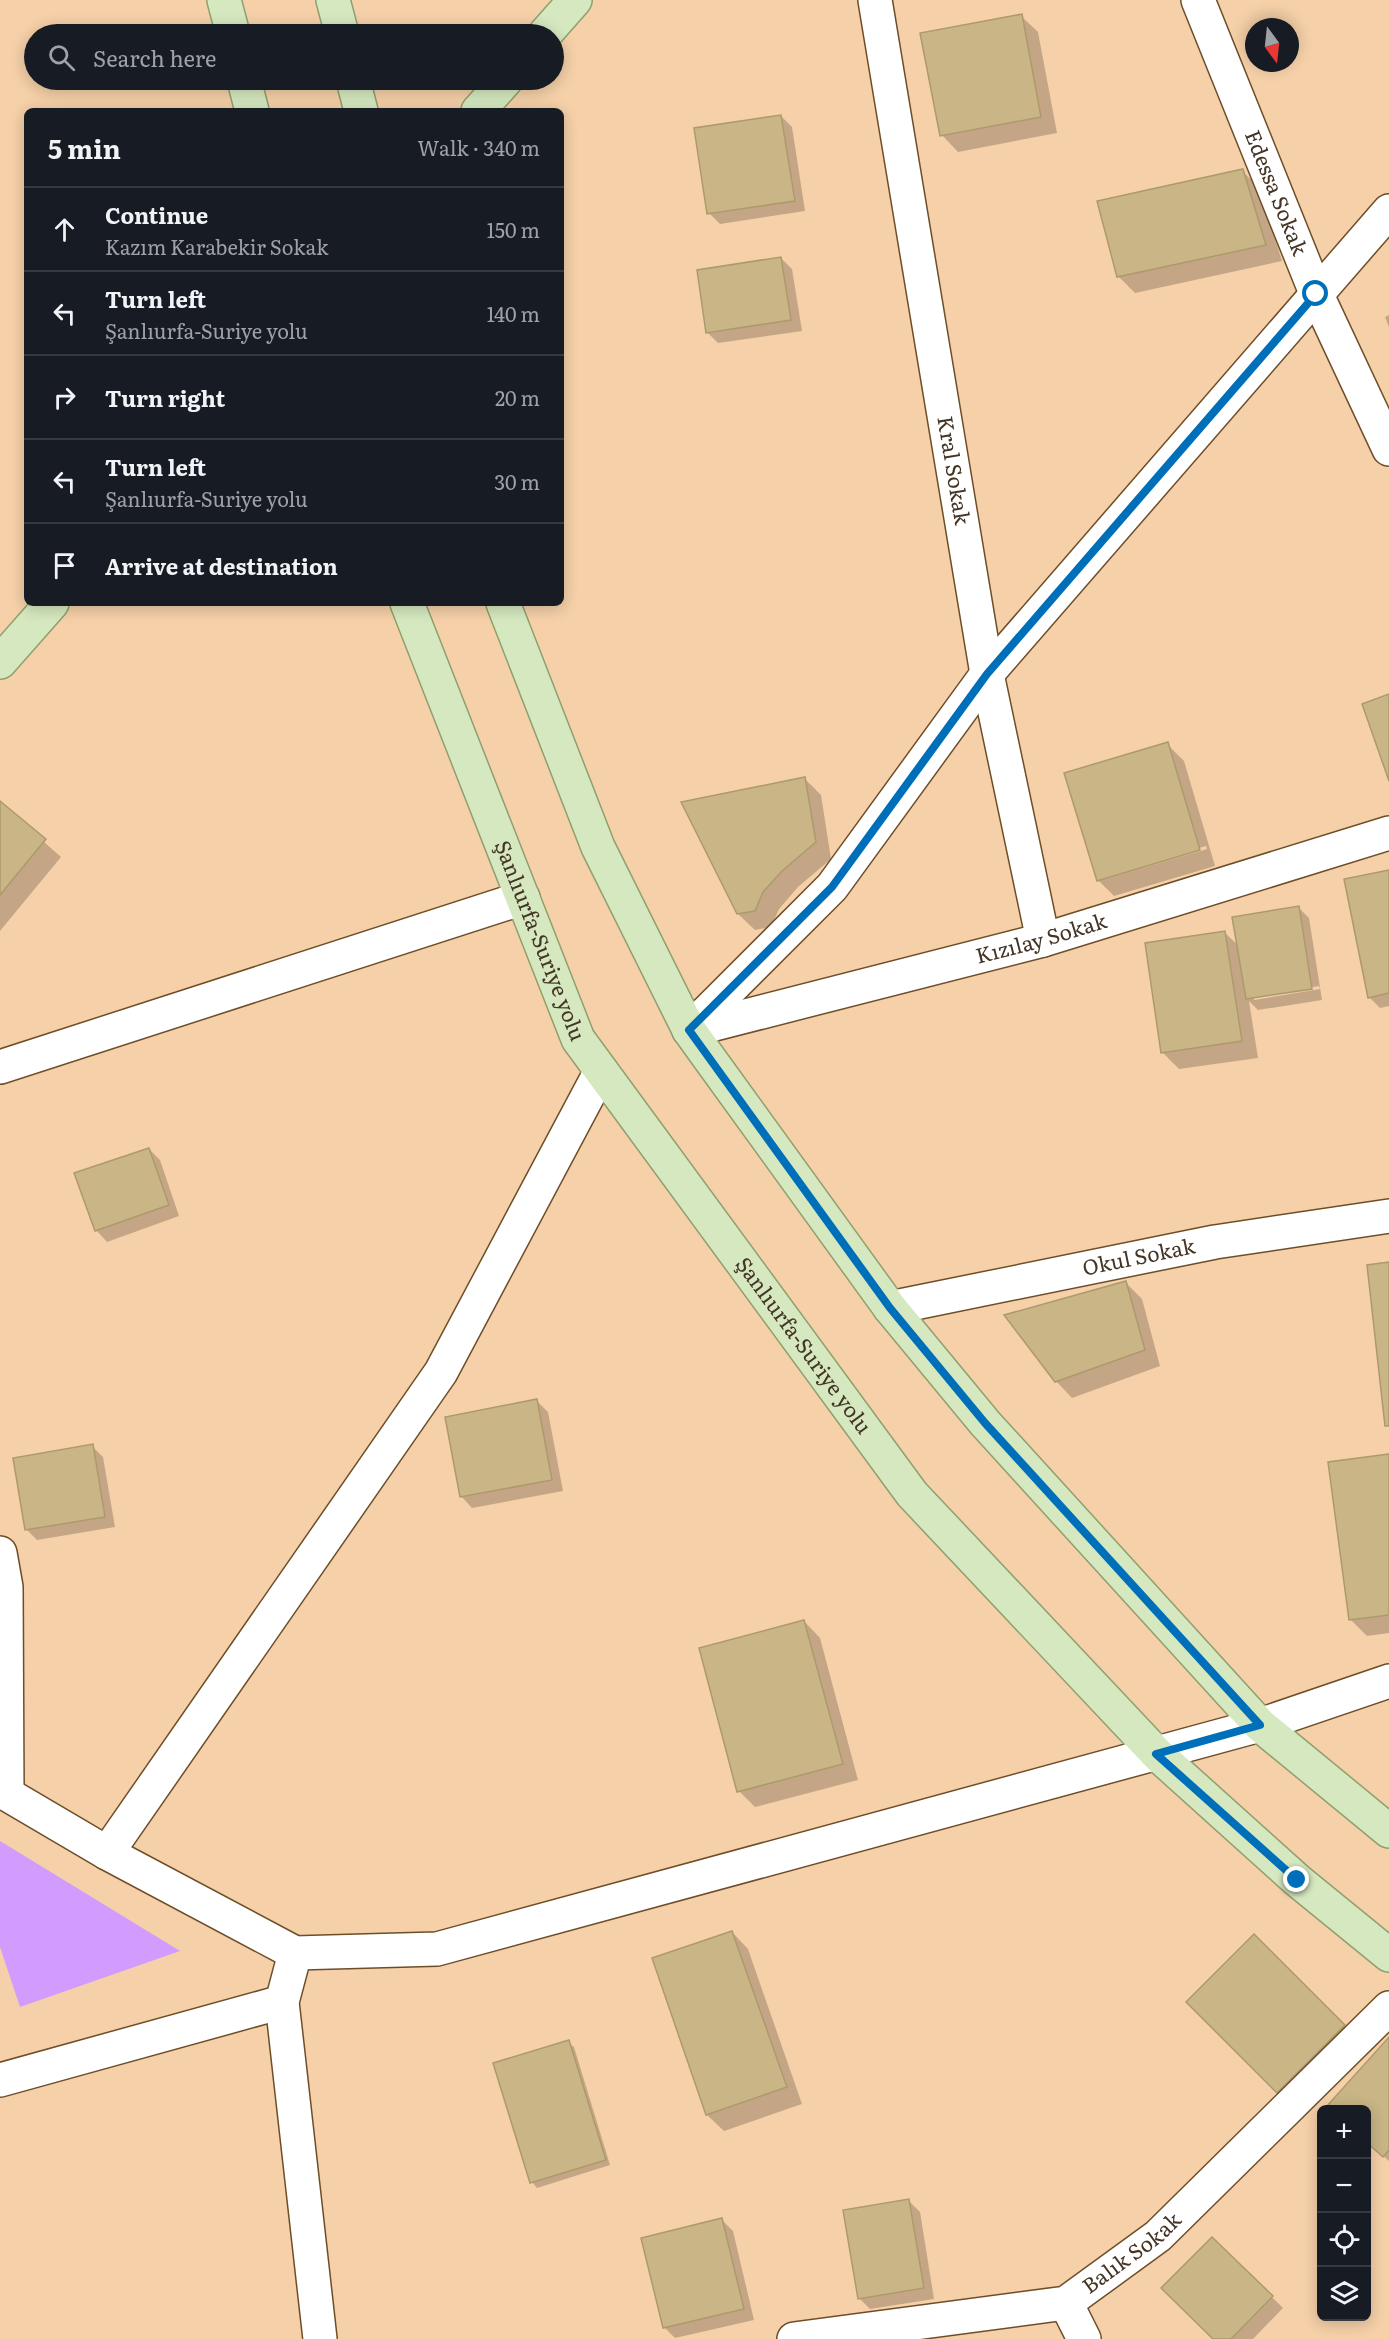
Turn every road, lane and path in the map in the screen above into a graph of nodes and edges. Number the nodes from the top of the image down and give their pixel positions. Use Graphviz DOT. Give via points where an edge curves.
graph roads {
  1 [pos="224,0"];
  2 [pos="333,0"];
  3 [pos="575,0"];
  4 [pos="875,0"];
  5 [pos="1198,0"];
  6 [pos="230,24"];
  7 [pos="339,24"];
  8 [pos="554,24"];
  9 [pos="247,90"];
  10 [pos="356,90"];
  11 [pos="497,90"];
  12 [pos="251,108"];
  13 [pos="360,108"];
  14 [pos="481,108"];
  15 [pos="1389,211"];
  16 [pos="1316,294"];
  17 [pos="1389,449"];
  18 [pos="49,606"];
  19 [pos="408,606"];
  20 [pos="503,606"];
  21 [pos="0,662"];
  22 [pos="987,674"];
  23 [pos="1389,833"];
  24 [pos="523,898"];
  25 [pos="1043,940"];
  26 [pos="689,1030"];
  27 [pos="0,1066"];
  28 [pos="601,1071"];
  29 [pos="1389,1216"];
  30 [pos="890,1308"];
  31 [pos="0,1553"];
  32 [pos="1389,1681"];
  33 [pos="1260,1725"];
  34 [pos="1156,1754"];
  35 [pos="3,1792"];
  36 [pos="1389,1831"];
  37 [pos="107,1853"];
  38 [pos="295,1953"];
  39 [pos="1389,1955"];
  40 [pos="282,2002"];
  41 [pos="1389,2008"];
  42 [pos="0,2080"];
  43 [pos="1066,2303"];
  44 [pos="320,2339"];
  45 [pos="794,2339"];
  46 [pos="1084,2339"];
  1 -- 6 [label="main road"];
  2 -- 7 [label="main road"];
  3 -- 8 [label="main road"];
  4 -- 22 [label="street, Kral Sokak"];
  5 -- 16 [label="street, Edessa Sokak"];
  9 -- 12 [label="main road"];
  10 -- 13 [label="main road"];
  11 -- 14 [label="main road"];
  15 -- 16 [label="street"];
  16 -- 17 [label="street, Edessa Sokak"];
  16 -- 22 [label="street"];
  18 -- 21 [label="main road"];
  19 -- 24 [label="main road, Şanlıurfa-Suriye yolu"];
  20 -- 26 [label="main road" via="598,847"];
  22 -- 25 [label="street, Kral Sokak"];
  22 -- 26 [label="street" via="832,887"];
  23 -- 25 [label="street, Kızılay Sokak"];
  24 -- 27 [label="street"];
  24 -- 28 [label="main road, Şanlıurfa-Suriye yolu" via="578,1040"];
  25 -- 26 [label="street, Kızılay Sokak"];
  26 -- 30 [label="main road"];
  28 -- 34 [label="main road, Şanlıurfa-Suriye yolu" via="912,1494"];
  28 -- 37 [label="street" via="441,1372"];
  29 -- 30 [label="street, Okul Sokak" via="1215,1242"];
  30 -- 33 [label="main road" via="985,1423"];
  31 -- 35 [label="street" via="6,1587"];
  32 -- 33 [label="street"];
  33 -- 34 [label="street"];
  33 -- 36 [label="main road"];
  34 -- 38 [label="street" via="437,1949"];
  34 -- 39 [label="main road, Şanlıurfa-Suriye yolu" via="1297,1880"];
  35 -- 37 [label="street"];
  37 -- 38 [label="street"];
  38 -- 40 [label="street"];
  40 -- 42 [label="street"];
  40 -- 44 [label="street"];
  41 -- 43 [label="street, Balık Sokak" via="1158,2236"];
  43 -- 45 [label="street, Balık Sokak"];
  43 -- 46 [label="street"];
}
